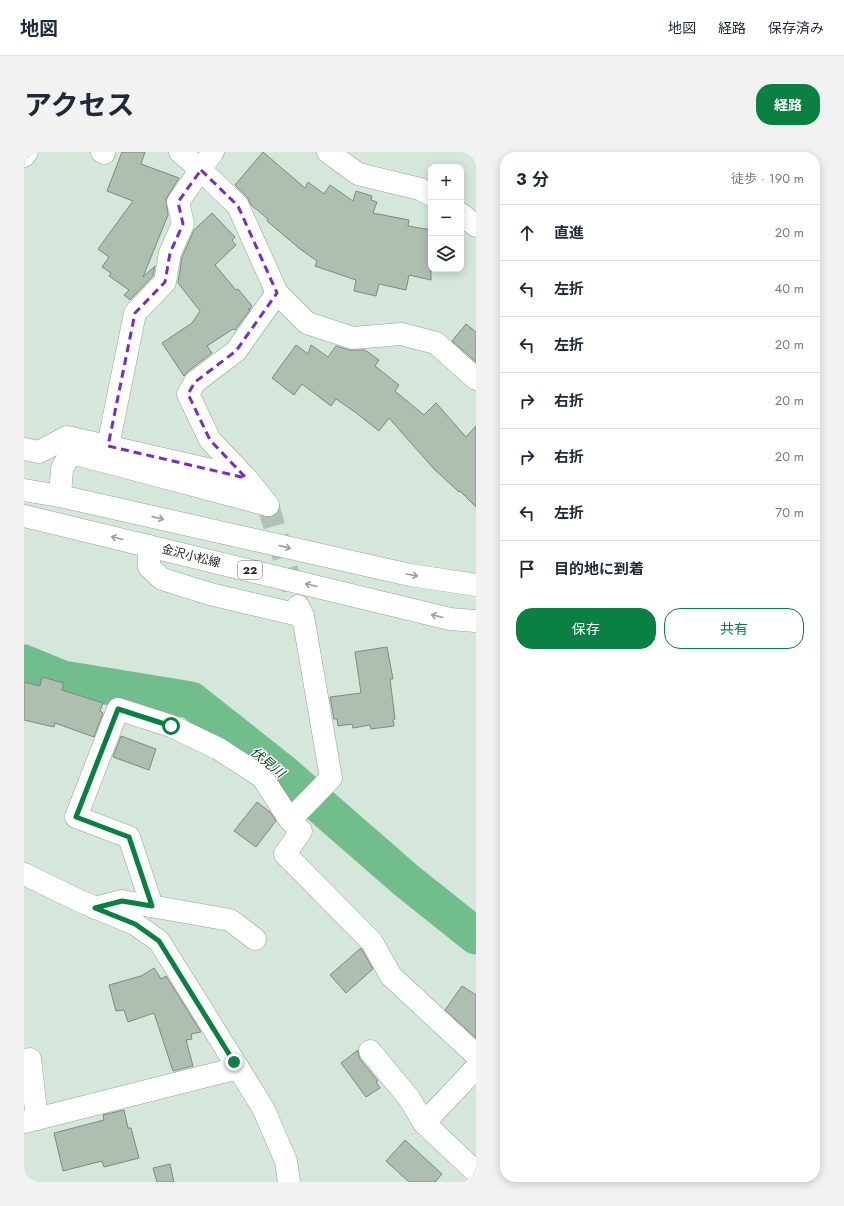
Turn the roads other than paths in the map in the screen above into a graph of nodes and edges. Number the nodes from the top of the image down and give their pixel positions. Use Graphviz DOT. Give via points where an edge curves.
graph roads {
  1 [pos="27,152"];
  2 [pos="180,152"];
  3 [pos="213,152"];
  4 [pos="328,152"];
  5 [pos="24,156"];
  6 [pos="201,170"];
  7 [pos="428,193"];
  8 [pos="464,216"];
  9 [pos="476,226"];
  10 [pos="277,293"];
  11 [pos="476,380"];
  12 [pos="108,446"];
  13 [pos="24,449"];
  14 [pos="246,478"];
  15 [pos="24,490"];
  16 [pos="60,496"];
  17 [pos="24,516"];
  18 [pos="149,546"];
  19 [pos="476,585"];
  20 [pos="476,621"];
  21 [pos="290,820"];
  22 [pos="24,874"];
  23 [pos="152,906"];
  24 [pos="95,908"];
  25 [pos="255,939"];
  26 [pos="370,1051"];
  27 [pos="476,1055"];
  28 [pos="24,1060"];
  29 [pos="238,1068"];
  30 [pos="476,1068"];
  31 [pos="30,1120"];
  32 [pos="424,1123"];
  33 [pos="476,1172"];
  34 [pos="289,1182"];
  1 -- 5 [label="street"];
  2 -- 6 [label="street"];
  3 -- 6 [label="street"];
  4 -- 7 [label="street" via="358,174 420,189"];
  6 -- 10 [label="street" via="238,206"];
  6 -- 12 [label="street" via="178,202 183,224 170,253 166,282 135,313"];
  8 -- 9 [label="street"];
  10 -- 11 [label="street" via="307,323 353,338 401,334 436,343"];
  10 -- 14 [label="street" via="236,351 195,382 188,394 210,440"];
  12 -- 13 [label="street" via="67,437 39,452"];
  12 -- 14 [label="street"];
  14 -- 16 [label="street" via="268,505 80,455 68,457 62,469"];
  15 -- 16 [label="street"];
  16 -- 19 [label="street, one-way" via="410,575"];
  18 -- 17 [label="street, 金沢小松線 / 22, one-way"];
  20 -- 18 [label="street, 金沢小松線 / 22, one-way" via="450,619"];
  18 -- 21 [label="street" via="149,567 162,579 210,594 301,611 331,778"];
  21 -- 23 [label="street" via="262,777 219,749 171,726 118,709 76,817 129,837"];
  21 -- 27 [label="street" via="301,832 285,854 372,942 391,976"];
  22 -- 24 [label="street"];
  23 -- 24 [label="street" via="122,901"];
  23 -- 25 [label="street" via="230,920"];
  24 -- 29 [label="street" via="135,924 159,941"];
  26 -- 32 [label="street" via="409,1098"];
  28 -- 31 [label="street" via="30,1059"];
  29 -- 31 [label="street"];
  29 -- 34 [label="street" via="263,1108 286,1161"];
  30 -- 32 [label="street"];
  32 -- 33 [label="street"];
}
